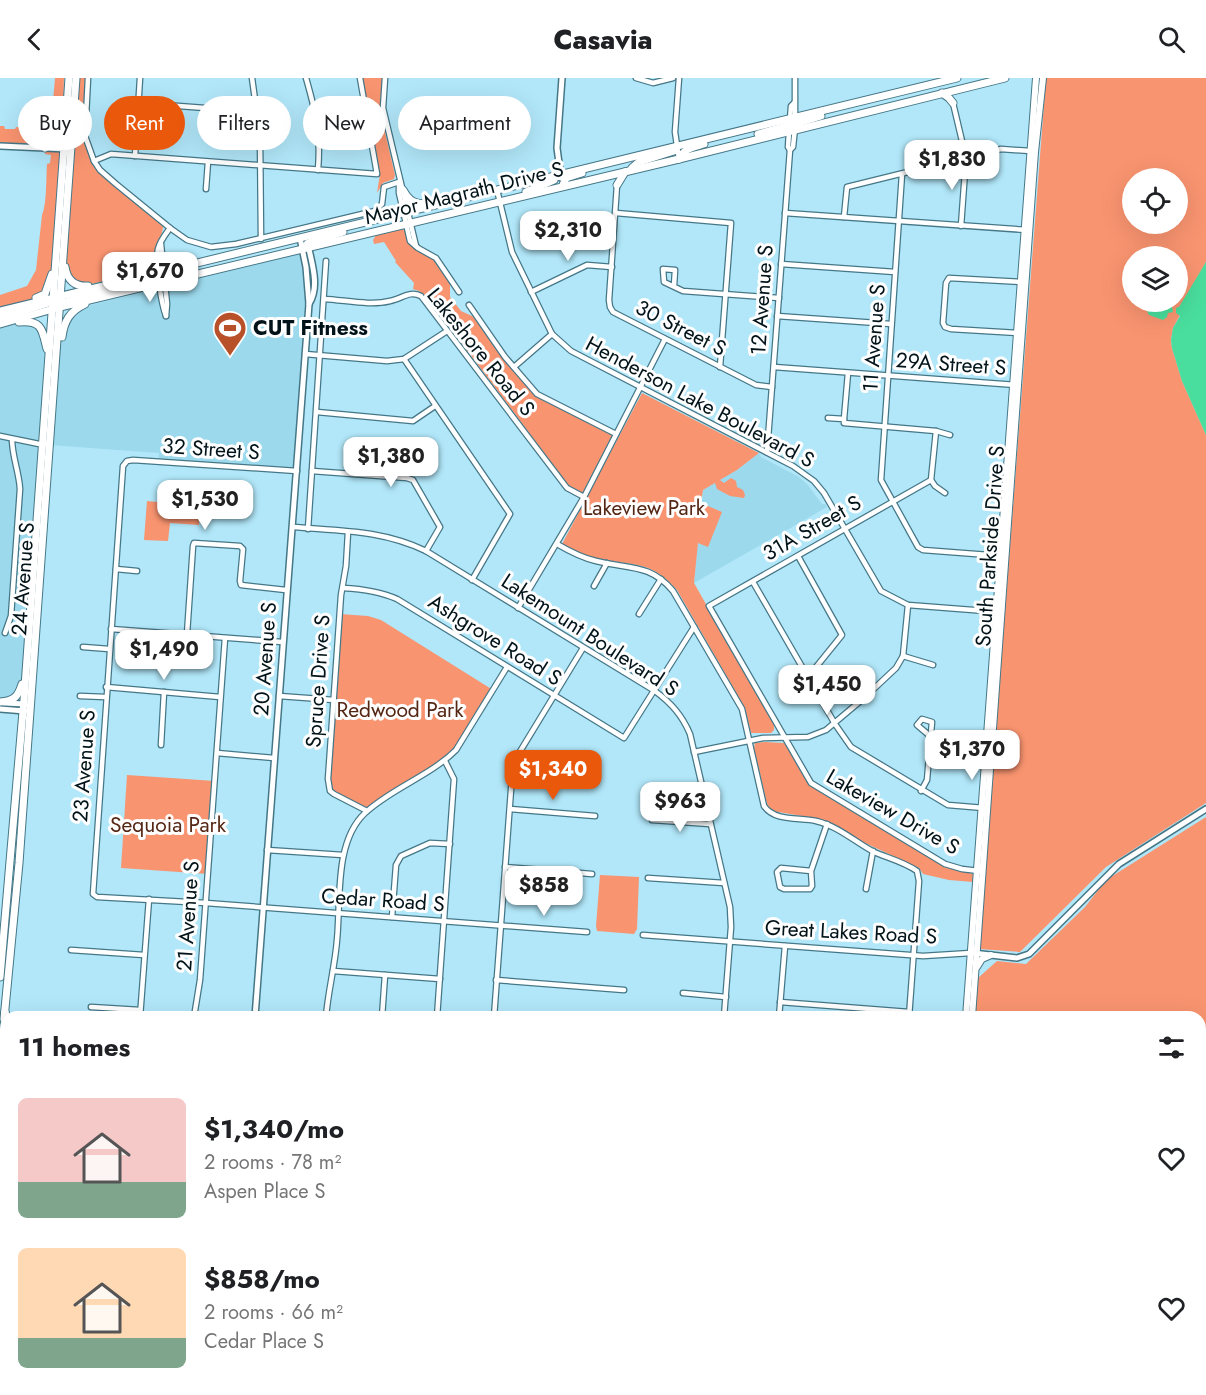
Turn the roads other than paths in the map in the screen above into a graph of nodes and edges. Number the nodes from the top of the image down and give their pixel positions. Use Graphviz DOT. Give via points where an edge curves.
graph roads {
  1 [pos="69,78"];
  2 [pos="76,78"];
  3 [pos="88,78"];
  4 [pos="140,78"];
  5 [pos="252,78"];
  6 [pos="306,78"];
  7 [pos="360,78"];
  8 [pos="385,78"];
  9 [pos="562,78"];
  10 [pos="636,78"];
  11 [pos="673,78"];
  12 [pos="679,78"];
  13 [pos="795,78"];
  14 [pos="957,78"];
  15 [pos="990,78"];
  16 [pos="1005,78"];
  17 [pos="1036,78"];
  18 [pos="1042,78"];
  19 [pos="976,85"];
  20 [pos="957,90"];
  21 [pos="942,93"];
  22 [pos="68,96"];
  23 [pos="74,96"];
  24 [pos="139,96"];
  25 [pos="255,96"];
  26 [pos="953,103"];
  27 [pos="792,125"];
  28 [pos="733,133"];
  29 [pos="0,146"];
  30 [pos="677,146"];
  31 [pos="18,147"];
  32 [pos="68,150"];
  33 [pos="68,150"];
  34 [pos="135,150"];
  35 [pos="259,150"];
  36 [pos="1033,151"];
  37 [pos="135,156"];
  38 [pos="966,158"];
  39 [pos="679,159"];
  40 [pos="94,160"];
  41 [pos="208,162"];
  42 [pos="602,164"];
  43 [pos="260,166"];
  44 [pos="318,170"];
  45 [pos="627,171"];
  46 [pos="561,174"];
  47 [pos="902,174"];
  48 [pos="608,175"];
  49 [pos="399,182"];
  50 [pos="563,185"];
  51 [pos="617,185"];
  52 [pos="206,189"];
  53 [pos="403,190"];
  54 [pos="497,190"];
  55 [pos="522,196"];
  56 [pos="500,201"];
  57 [pos="438,204"];
  58 [pos="406,212"];
  59 [pos="616,213"];
  60 [pos="785,213"];
  61 [pos="844,217"];
  62 [pos="898,221"];
  63 [pos="409,224"];
  64 [pos="961,226"];
  65 [pos="170,228"];
  66 [pos="58,230"];
  67 [pos="1027,230"];
  68 [pos="261,239"];
  69 [pos="305,243"];
  70 [pos="64,250"];
  71 [pos="326,261"];
  72 [pos="781,264"];
  73 [pos="612,267"];
  74 [pos="162,271"];
  75 [pos="895,272"];
  76 [pos="136,278"];
  77 [pos="127,280"];
  78 [pos="1023,282"];
  79 [pos="163,283"];
  80 [pos="674,286"];
  81 [pos="126,291"];
  82 [pos="459,292"];
  83 [pos="531,292"];
  84 [pos="726,294"];
  85 [pos="779,298"];
  86 [pos="324,299"];
  87 [pos="56,302"];
  88 [pos="469,304"];
  89 [pos="0,311"];
  90 [pos="777,316"];
  91 [pos="0,322"];
  92 [pos="891,324"];
  93 [pos="447,331"];
  94 [pos="1020,333"];
  95 [pos="552,334"];
  96 [pos="665,339"];
  97 [pos="305,354"];
  98 [pos="48,355"];
  99 [pos="320,355"];
  100 [pos="404,359"];
  101 [pos="514,367"];
  102 [pos="720,367"];
  103 [pos="774,368"];
  104 [pos="848,373"];
  105 [pos="887,376"];
  106 [pos="1015,385"];
  107 [pos="772,387"];
  108 [pos="640,388"];
  109 [pos="53,405"];
  110 [pos="435,406"];
  111 [pos="317,412"];
  112 [pos="828,418"];
  113 [pos="844,419"];
  114 [pos="884,426"];
  115 [pos="936,430"];
  116 [pos="616,434"];
  117 [pos="950,435"];
  118 [pos="0,436"];
  119 [pos="12,439"];
  120 [pos="42,444"];
  121 [pos="50,445"];
  122 [pos="767,452"];
  123 [pos="124,463"];
  124 [pos="297,471"];
  125 [pos="312,471"];
  126 [pos="931,480"];
  127 [pos="945,493"];
  128 [pos="584,497"];
  129 [pos="892,501"];
  130 [pos="293,527"];
  131 [pos="843,528"];
  132 [pos="308,529"];
  133 [pos="348,532"];
  134 [pos="557,544"];
  135 [pos="426,551"];
  136 [pos="798,556"];
  137 [pos="1003,557"];
  138 [pos="608,563"];
  139 [pos="116,569"];
  140 [pos="136,571"];
  141 [pos="472,579"];
  142 [pos="661,579"];
  143 [pos="753,582"];
  144 [pos="594,586"];
  145 [pos="342,588"];
  146 [pos="286,590"];
  147 [pos="908,605"];
  148 [pos="709,606"];
  149 [pos="518,608"];
  150 [pos="999,612"];
  151 [pos="639,614"];
  152 [pos="694,627"];
  153 [pos="111,629"];
  154 [pos="5,633"];
  155 [pos="187,634"];
  156 [pos="225,638"];
  157 [pos="282,642"];
  158 [pos="83,647"];
  159 [pos="583,648"];
  160 [pos="109,649"];
  161 [pos="903,656"];
  162 [pos="933,665"];
  163 [pos="507,667"];
  164 [pos="26,670"];
  165 [pos="808,677"];
  166 [pos="106,687"];
  167 [pos="655,691"];
  168 [pos="164,692"];
  169 [pos="80,696"];
  170 [pos="279,696"];
  171 [pos="554,696"];
  172 [pos="220,697"];
  173 [pos="105,698"];
  174 [pos="334,700"];
  175 [pos="0,702"];
  176 [pos="27,708"];
  177 [pos="0,709"];
  178 [pos="835,724"];
  179 [pos="930,736"];
  180 [pos="785,738"];
  181 [pos="750,740"];
  182 [pos="160,745"];
  183 [pos="694,752"];
  184 [pos="217,753"];
  185 [pos="274,758"];
  186 [pos="445,761"];
  187 [pos="921,790"];
  188 [pos="984,808"];
  189 [pos="1206,808"];
  190 [pos="510,809"];
  191 [pos="367,811"];
  192 [pos="595,816"];
  193 [pos="652,820"];
  194 [pos="710,824"];
  195 [pos="827,824"];
  196 [pos="450,844"];
  197 [pos="267,850"];
  198 [pos="873,851"];
  199 [pos="343,855"];
  200 [pos="505,867"];
  201 [pos="811,871"];
  202 [pos="980,871"];
  203 [pos="592,874"];
  204 [pos="648,878"];
  205 [pos="724,883"];
  206 [pos="866,889"];
  207 [pos="93,894"];
  208 [pos="149,899"];
  209 [pos="206,903"];
  210 [pos="263,908"];
  211 [pos="339,913"];
  212 [pos="392,917"];
  213 [pos="444,921"];
  214 [pos="500,925"];
  215 [pos="587,932"];
  216 [pos="643,935"];
  217 [pos="730,941"];
  218 [pos="785,946"];
  219 [pos="71,950"];
  220 [pos="974,953"];
  221 [pos="144,955"];
  222 [pos="914,955"];
  223 [pos="991,955"];
  224 [pos="333,971"];
  225 [pos="975,973"];
  226 [pos="385,975"];
  227 [pos="0,977"];
  228 [pos="440,979"];
  229 [pos="496,980"];
  230 [pos="624,990"];
  231 [pos="683,993"];
  232 [pos="726,997"];
  233 [pos="780,1002"];
  234 [pos="91,1007"];
  235 [pos="140,1010"];
  236 [pos="5,1011"];
  237 [pos="195,1011"];
  238 [pos="255,1011"];
  239 [pos="327,1011"];
  240 [pos="382,1011"];
  241 [pos="437,1011"];
  242 [pos="494,1011"];
  243 [pos="725,1011"];
  244 [pos="779,1011"];
  245 [pos="869,1011"];
  246 [pos="909,1011"];
  247 [pos="967,1011"];
  248 [pos="972,1011"];
  1 -- 22 [label="main road"];
  2 -- 23 [label="main road"];
  3 -- 40 [label="street" via="85,136"];
  4 -- 24 [label="street"];
  5 -- 25 [label="street"];
  6 -- 44 [label="street" via="320,141"];
  7 -- 44 [label="street" via="377,174"];
  8 -- 49 [label="street" via="383,108"];
  9 -- 46 [label="street" via="557,148"];
  10 -- 11 [label="street" via="653,83"];
  12 -- 30 [label="street"];
  13 -- 27 [label="street, 12 Avenue S"];
  14 -- 27 [label="main road, Mayor Magrath Drive S" via="867,100"];
  15 -- 19 [label="main road"];
  16 -- 19 [label="main road, Mayor Magrath Drive S"];
  17 -- 36 [label="main road, South Parkside Drive S"];
  18 -- 36 [label="main road, South Parkside Drive S"];
  19 -- 20 [label="main road, Mayor Magrath Drive S"];
  20 -- 21 [label="main road, Mayor Magrath Drive S"];
  20 -- 26 [label="main road"];
  21 -- 26 [label="main road"];
  21 -- 27 [label="main road, Mayor Magrath Drive S"];
  26 -- 38 [label="street"];
  27 -- 28 [label="main road, Mayor Magrath Drive S"];
  27 -- 39 [label="main road, Mayor Magrath Drive S"];
  27 -- 60 [label="street, 12 Avenue S"];
  28 -- 30 [label="main road, Mayor Magrath Drive S"];
  28 -- 39 [label="main road" via="687,149"];
  29 -- 31 [label="street"];
  30 -- 39 [label="street"];
  30 -- 42 [label="main road, Mayor Magrath Drive S"];
  30 -- 45 [label="main road" via="673,152 639,162"];
  32 -- 66 [label="main road"];
  33 -- 70 [label="main road"];
  34 -- 37 [label="street"];
  35 -- 43 [label="street"];
  36 -- 38 [label="street" via="1001,149"];
  36 -- 67 [label="main road, South Parkside Drive S"];
  37 -- 40 [label="street" via="107,154"];
  37 -- 41 [label="street"];
  38 -- 47 [label="street"];
  38 -- 64 [label="street"];
  39 -- 45 [label="main road, Mayor Magrath Drive S"];
  40 -- 65 [label="street, Mayor Magrath Drive S" via="100,170"];
  41 -- 43 [label="street"];
  41 -- 52 [label="street"];
  42 -- 46 [label="main road, Mayor Magrath Drive S"];
  42 -- 50 [label="main road" via="566,178"];
  43 -- 44 [label="street"];
  43 -- 68 [label="street"];
  45 -- 48 [label="main road, Mayor Magrath Drive S"];
  45 -- 51 [label="main road"];
  46 -- 50 [label="street"];
  46 -- 54 [label="main road, Mayor Magrath Drive S"];
  46 -- 55 [label="main road"];
  47 -- 61 [label="street" via="847,187"];
  47 -- 62 [label="street, 11 Avenue S"];
  48 -- 50 [label="main road, Mayor Magrath Drive S"];
  48 -- 51 [label="main road"];
  49 -- 53 [label="street"];
  49 -- 58 [label="street"];
  49 -- 68 [label="street, Mayor Magrath Drive S" via="384,187 382,204 375,211"];
  50 -- 55 [label="main road, Mayor Magrath Drive S"];
  51 -- 59 [label="street"];
  53 -- 57 [label="main road" via="413,203"];
  53 -- 58 [label="street"];
  54 -- 56 [label="street, Henderson Lake Boulevard S"];
  54 -- 57 [label="main road, Mayor Magrath Drive S"];
  55 -- 56 [label="main road, Mayor Magrath Drive S"];
  56 -- 63 [label="main road, Mayor Magrath Drive S"];
  56 -- 83 [label="street, Henderson Lake Boulevard S" via="512,252"];
  57 -- 58 [label="main road, Mayor Magrath Drive S"];
  58 -- 63 [label="street"];
  58 -- 69 [label="main road, Mayor Magrath Drive S"];
  59 -- 73 [label="street"];
  59 -- 84 [label="street" via="731,223"];
  60 -- 61 [label="street"];
  60 -- 72 [label="street, 12 Avenue S"];
  61 -- 62 [label="street"];
  62 -- 64 [label="street"];
  62 -- 75 [label="street, 11 Avenue S"];
  63 -- 69 [label="main road, Mayor Magrath Drive S"];
  63 -- 82 [label="street" via="410,241 436,258"];
  64 -- 67 [label="street"];
  65 -- 68 [label="street, Mayor Magrath Drive S" via="187,240 211,247"];
  65 -- 74 [label="street" via="160,244"];
  66 -- 87 [label="main road"];
  66 -- 89 [label="main road" via="45,294"];
  67 -- 78 [label="main road, South Parkside Drive S"];
  69 -- 74 [label="main road, Mayor Magrath Drive S"];
  69 -- 79 [label="main road, Mayor Magrath Drive S"];
  69 -- 97 [label="street, 20 Avenue S" via="309,304"];
  70 -- 77 [label="main road" via="67,275 78,285"];
  70 -- 87 [label="main road"];
  71 -- 86 [label="street"];
  72 -- 75 [label="street"];
  72 -- 85 [label="street, 12 Avenue S"];
  73 -- 83 [label="street" via="587,265"];
  73 -- 96 [label="street, 30 Street S" via="613,312"];
  74 -- 76 [label="main road, Mayor Magrath Drive S"];
  74 -- 79 [label="street"];
  75 -- 92 [label="street, 11 Avenue S"];
  76 -- 77 [label="main road, Mayor Magrath Drive S"];
  76 -- 87 [label="main road" via="112,289"];
  77 -- 87 [label="main road, Mayor Magrath Drive S"];
  78 -- 94 [label="main road, South Parkside Drive S"];
  78 -- 94 [label="street" via="949,278 943,322 951,328"];
  79 -- 79 [label="street" via="162,304 166,316 167,304"];
  79 -- 81 [label="main road, Mayor Magrath Drive S"];
  80 -- 84 [label="street" via="683,291"];
  81 -- 87 [label="main road, Mayor Magrath Drive S"];
  81 -- 109 [label="main road" via="88,303 69,316 63,332"];
  83 -- 95 [label="street, Henderson Lake Boulevard S"];
  84 -- 85 [label="street"];
  84 -- 102 [label="street"];
  85 -- 90 [label="street, 12 Avenue S"];
  86 -- 93 [label="street, Lakeshore Road S" via="380,303 409,293 418,294"];
  86 -- 99 [label="street"];
  87 -- 89 [label="main road, Mayor Magrath Drive S"];
  87 -- 91 [label="main road"];
  87 -- 98 [label="main road, 24 Avenue S"];
  87 -- 109 [label="main road, 24 Avenue S"];
  88 -- 101 [label="street"];
  90 -- 92 [label="street"];
  90 -- 103 [label="street, 12 Avenue S"];
  91 -- 98 [label="main road" via="27,321 39,325"];
  92 -- 105 [label="street, 11 Avenue S"];
  93 -- 100 [label="street"];
  93 -- 128 [label="street, Lakeshore Road S" via="567,488"];
  94 -- 106 [label="main road, South Parkside Drive S"];
  95 -- 101 [label="street"];
  95 -- 108 [label="street, Henderson Lake Boulevard S" via="571,351"];
  96 -- 102 [label="street, 30 Street S"];
  96 -- 108 [label="street"];
  97 -- 99 [label="street"];
  97 -- 124 [label="street, 20 Avenue S"];
  98 -- 120 [label="main road, 24 Avenue S"];
  99 -- 100 [label="street"];
  99 -- 111 [label="street"];
  100 -- 110 [label="street"];
  101 -- 116 [label="street" via="537,394"];
  102 -- 107 [label="street, 30 Street S" via="756,385"];
  103 -- 104 [label="street, 29A Street S"];
  103 -- 107 [label="street, 12 Avenue S"];
  104 -- 105 [label="street, 29A Street S"];
  104 -- 113 [label="street"];
  105 -- 106 [label="street, 29A Street S"];
  105 -- 114 [label="street, 11 Avenue S"];
  106 -- 137 [label="main road, South Parkside Drive S"];
  107 -- 122 [label="street, 12 Avenue S"];
  108 -- 116 [label="street"];
  108 -- 122 [label="street, Henderson Lake Boulevard S"];
  109 -- 121 [label="main road, 24 Avenue S"];
  110 -- 111 [label="street" via="413,421"];
  110 -- 141 [label="street" via="510,514"];
  111 -- 125 [label="street"];
  112 -- 113 [label="street"];
  113 -- 114 [label="street" via="844,423"];
  114 -- 115 [label="street"];
  114 -- 129 [label="street, 11 Avenue S" via="881,480"];
  115 -- 117 [label="street"];
  115 -- 126 [label="street"];
  116 -- 128 [label="street"];
  118 -- 119 [label="street"];
  119 -- 120 [label="street"];
  119 -- 154 [label="street" via="20,489 11,616"];
  120 -- 121 [label="street"];
  120 -- 164 [label="main road, 24 Avenue S"];
  121 -- 176 [label="main road, 24 Avenue S"];
  122 -- 131 [label="street, Henderson Lake Boulevard S" via="814,481"];
  123 -- 124 [label="street, 32 Street S" via="132,460"];
  123 -- 139 [label="street, 23 Avenue S"];
  124 -- 130 [label="street, 20 Avenue S"];
  125 -- 132 [label="street"];
  125 -- 135 [label="street" via="413,480 440,527"];
  126 -- 127 [label="street"];
  126 -- 129 [label="street, 31A Street S"];
  128 -- 134 [label="street"];
  129 -- 131 [label="street, 31A Street S"];
  129 -- 137 [label="street" via="918,547"];
  130 -- 132 [label="street, Lakemount Boulevard S"];
  130 -- 146 [label="street, 20 Avenue S"];
  131 -- 136 [label="street, 31A Street S"];
  131 -- 147 [label="street, Henderson Lake Boulevard S" via="881,591"];
  132 -- 133 [label="street, Lakemount Boulevard S"];
  133 -- 135 [label="street, Lakemount Boulevard S" via="404,540"];
  133 -- 145 [label="street, Spruce Drive S"];
  134 -- 138 [label="street" via="588,559"];
  134 -- 149 [label="street"];
  135 -- 141 [label="street, Lakemount Boulevard S"];
  136 -- 143 [label="street, 31A Street S"];
  136 -- 165 [label="street" via="842,635"];
  137 -- 150 [label="main road, South Parkside Drive S"];
  138 -- 142 [label="street" via="641,568"];
  138 -- 144 [label="street"];
  139 -- 140 [label="street"];
  139 -- 153 [label="street, 23 Avenue S"];
  141 -- 149 [label="street, Lakemount Boulevard S"];
  142 -- 151 [label="street"];
  142 -- 152 [label="street" via="673,591"];
  143 -- 148 [label="street, 31A Street S"];
  143 -- 165 [label="street"];
  145 -- 163 [label="street, Ashgrove Road S" via="397,599"];
  145 -- 174 [label="street, Spruce Drive S"];
  146 -- 155 [label="street" via="241,585 240,546 194,543"];
  146 -- 157 [label="street, 20 Avenue S"];
  147 -- 150 [label="street, Henderson Lake Boulevard S"];
  147 -- 161 [label="street"];
  148 -- 180 [label="street, Lakeview Drive S"];
  149 -- 159 [label="street, Lakemount Boulevard S"];
  150 -- 188 [label="main road, South Parkside Drive S"];
  152 -- 167 [label="street"];
  152 -- 181 [label="street" via="742,710"];
  153 -- 155 [label="street"];
  153 -- 160 [label="street, 23 Avenue S"];
  155 -- 156 [label="street"];
  156 -- 157 [label="street"];
  156 -- 172 [label="street, 21 Avenue S"];
  157 -- 170 [label="street, 20 Avenue S"];
  158 -- 160 [label="street"];
  159 -- 167 [label="street, Lakemount Boulevard S"];
  159 -- 171 [label="street"];
  160 -- 166 [label="street, 23 Avenue S"];
  161 -- 162 [label="street"];
  161 -- 178 [label="street" via="891,674"];
  163 -- 171 [label="street, Ashgrove Road S"];
  163 -- 186 [label="street" via="456,750"];
  164 -- 175 [label="main road" via="15,698"];
  164 -- 176 [label="main road, 24 Avenue S"];
  165 -- 178 [label="street"];
  166 -- 168 [label="street"];
  166 -- 173 [label="street, 23 Avenue S"];
  167 -- 171 [label="street, Ashgrove Road S" via="624,738"];
  167 -- 183 [label="street, Lakemount Boulevard S" via="686,723"];
  168 -- 172 [label="street"];
  168 -- 182 [label="street"];
  169 -- 173 [label="street"];
  170 -- 174 [label="street"];
  170 -- 185 [label="street, 20 Avenue S"];
  171 -- 190 [label="street" via="513,763"];
  172 -- 184 [label="street, 21 Avenue S"];
  173 -- 207 [label="street, 23 Avenue S"];
  174 -- 191 [label="street, Spruce Drive S" via="328,785 334,794"];
  175 -- 176 [label="street"];
  176 -- 177 [label="street"];
  176 -- 227 [label="main road, 24 Avenue S"];
  176 -- 236 [label="main road, 24 Avenue S"];
  178 -- 180 [label="street" via="808,737"];
  178 -- 187 [label="street" via="851,747"];
  179 -- 187 [label="street" via="927,780"];
  180 -- 181 [label="street"];
  180 -- 202 [label="street, Lakeview Drive S" via="811,783 945,864"];
  181 -- 183 [label="street"];
  181 -- 195 [label="street" via="768,811"];
  183 -- 194 [label="street, Lakemount Boulevard S"];
  184 -- 185 [label="street"];
  184 -- 209 [label="street, 21 Avenue S"];
  185 -- 197 [label="street, 20 Avenue S"];
  186 -- 191 [label="street"];
  186 -- 196 [label="street" via="454,779"];
  187 -- 188 [label="street" via="948,805"];
  188 -- 202 [label="main road, South Parkside Drive S"];
  189 -- 223 [label="street" via="1119,864 1029,954 1017,958"];
  190 -- 192 [label="street"];
  190 -- 200 [label="street"];
  191 -- 199 [label="street" via="352,830"];
  193 -- 194 [label="street"];
  194 -- 205 [label="street, Lakemount Boulevard S"];
  195 -- 198 [label="street"];
  195 -- 201 [label="street"];
  196 -- 212 [label="street" via="430,843 401,856 396,865"];
  196 -- 213 [label="street"];
  197 -- 199 [label="street"];
  197 -- 210 [label="street, 20 Avenue S"];
  198 -- 206 [label="street"];
  198 -- 222 [label="street" via="914,869 919,876"];
  199 -- 211 [label="street"];
  200 -- 203 [label="street"];
  200 -- 214 [label="street"];
  201 -- 201 [label="street" via="812,886 808,890 780,886 777,872 781,868"];
  202 -- 220 [label="main road, South Parkside Drive S"];
  204 -- 205 [label="street"];
  205 -- 217 [label="street, Lakemount Boulevard S" via="731,917"];
  207 -- 208 [label="street, Cedar Road S"];
  208 -- 209 [label="street, Cedar Road S"];
  208 -- 221 [label="street"];
  209 -- 210 [label="street, Cedar Road S"];
  209 -- 237 [label="street, 21 Avenue S"];
  210 -- 211 [label="street, Cedar Road S"];
  210 -- 238 [label="street, 20 Avenue S"];
  211 -- 212 [label="street, Cedar Road S"];
  211 -- 224 [label="street"];
  212 -- 213 [label="street, Cedar Road S"];
  213 -- 214 [label="street, Cedar Road S"];
  213 -- 228 [label="street"];
  214 -- 215 [label="street, Cedar Road S"];
  214 -- 229 [label="street"];
  216 -- 217 [label="street, Great Lakes Road S"];
  217 -- 218 [label="street, Great Lakes Road S"];
  217 -- 232 [label="street, Lakemount Boulevard S"];
  218 -- 222 [label="street, Great Lakes Road S"];
  218 -- 233 [label="street"];
  219 -- 221 [label="street"];
  220 -- 222 [label="street, Great Lakes Road S"];
  220 -- 223 [label="street"];
  220 -- 225 [label="main road, South Parkside Drive S"];
  220 -- 247 [label="main road, South Parkside Drive S"];
  221 -- 235 [label="street"];
  222 -- 246 [label="street"];
  223 -- 225 [label="main road" via="980,961"];
  224 -- 226 [label="street"];
  224 -- 239 [label="street"];
  225 -- 248 [label="main road, South Parkside Drive S"];
  226 -- 228 [label="street"];
  226 -- 240 [label="street"];
  228 -- 241 [label="street"];
  229 -- 230 [label="street"];
  229 -- 242 [label="street"];
  231 -- 232 [label="street"];
  232 -- 243 [label="street, Lakemount Boulevard S"];
  233 -- 244 [label="street"];
  233 -- 245 [label="street"];
  234 -- 235 [label="street"];
}
